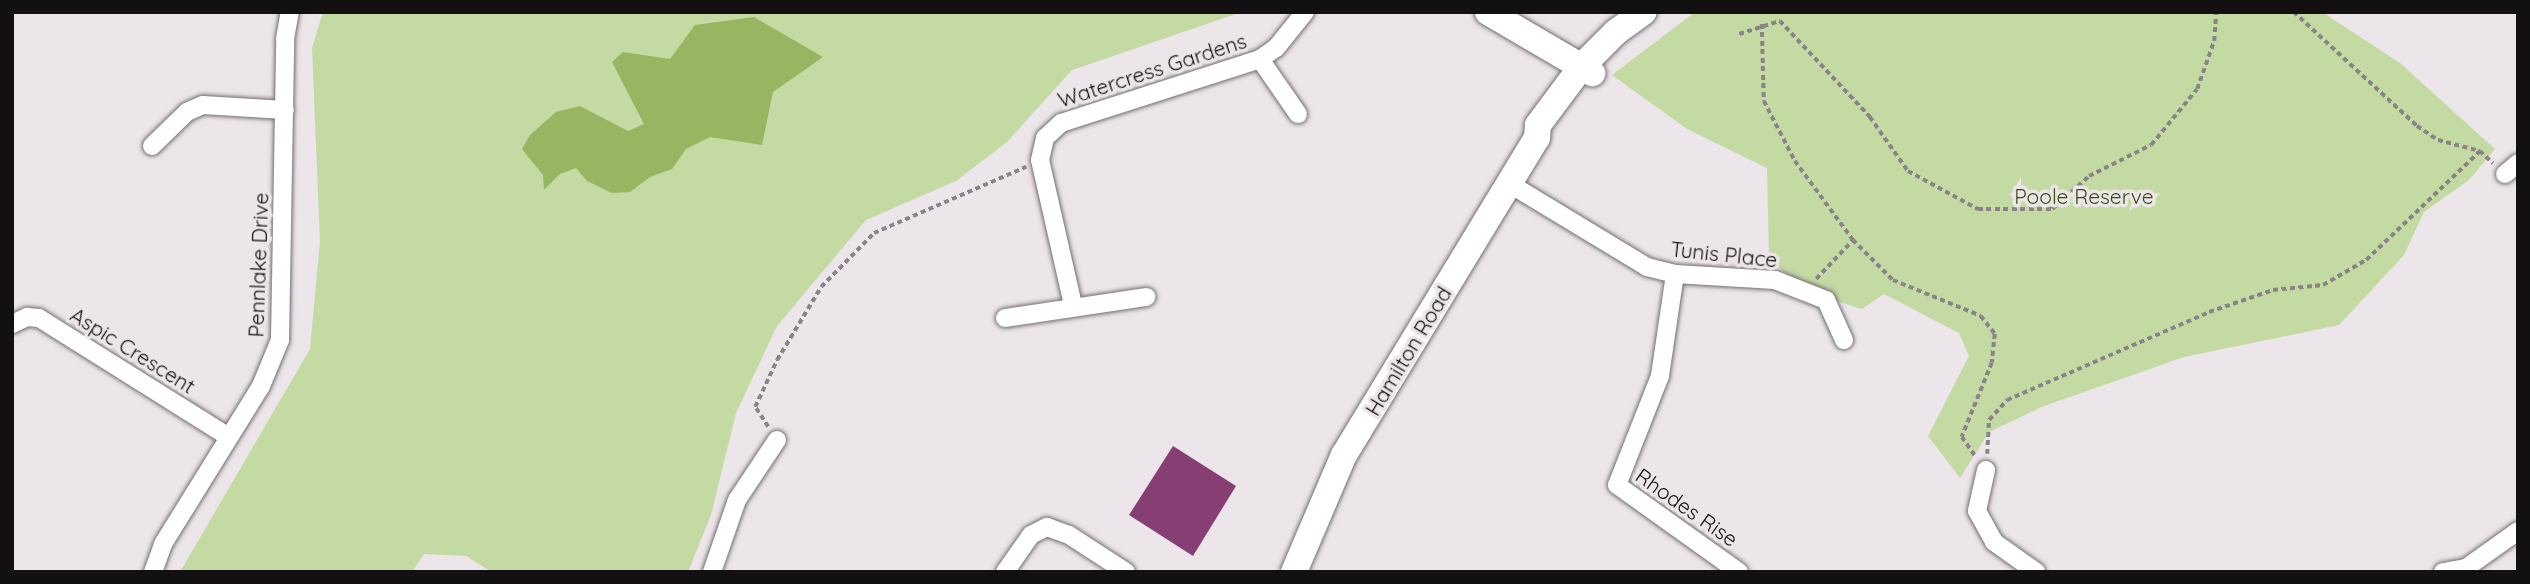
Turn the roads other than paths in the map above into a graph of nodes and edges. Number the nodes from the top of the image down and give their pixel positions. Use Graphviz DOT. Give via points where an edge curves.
graph roads {
  1 [pos="290,12"];
  2 [pos="1305,12"];
  3 [pos="1488,12"];
  4 [pos="1637,17"];
  5 [pos="1260,59"];
  6 [pos="1583,75"];
  7 [pos="285,110"];
  8 [pos="1298,114"];
  9 [pos="152,146"];
  10 [pos="1510,184"];
  11 [pos="1675,274"];
  12 [pos="1146,297"];
  13 [pos="1073,305"];
  14 [pos="1005,318"];
  15 [pos="12,324"];
  16 [pos="1844,340"];
  17 [pos="227,436"];
  18 [pos="777,440"];
  19 [pos="1986,470"];
  20 [pos="2518,531"];
  21 [pos="2467,570"];
  22 [pos="153,572"];
  23 [pos="712,572"];
  24 [pos="1005,572"];
  25 [pos="1126,572"];
  26 [pos="1294,572"];
  27 [pos="1739,572"];
  28 [pos="2036,572"];
  29 [pos="2443,572"];
  1 -- 7 [label="street, Pennlake Drive" via="285,39"];
  2 -- 5 [label="street, Watercress Gardens" via="1276,48"];
  3 -- 6 [label="main road"];
  4 -- 6 [label="main road, Hamilton Road"];
  5 -- 8 [label="street"];
  5 -- 13 [label="street, Watercress Gardens" via="1061,122 1045,138 1040,160"];
  6 -- 10 [label="main road, Hamilton Road" via="1549,133 1537,138"];
  7 -- 9 [label="street" via="203,104 187,112"];
  7 -- 17 [label="street, Pennlake Drive" via="280,341 261,386"];
  10 -- 11 [label="street, Tunis Place" via="1625,256"];
  10 -- 26 [label="main road, Hamilton Road" via="1344,455"];
  11 -- 16 [label="street, Tunis Place" via="1775,280 1826,300"];
  11 -- 27 [label="street, Rhodes Rise" via="1660,376 1617,485"];
  12 -- 13 [label="street"];
  13 -- 14 [label="street"];
  15 -- 17 [label="street, Aspic Crescent" via="27,317 39,318"];
  17 -- 22 [label="street, Pennlake Drive" via="163,544"];
  18 -- 23 [label="street" via="737,500"];
  19 -- 28 [label="street" via="1977,511 1994,542"];
  20 -- 21 [label="street"];
  21 -- 29 [label="street"];
  24 -- 25 [label="street" via="1031,535 1047,527 1069,535"];
}
